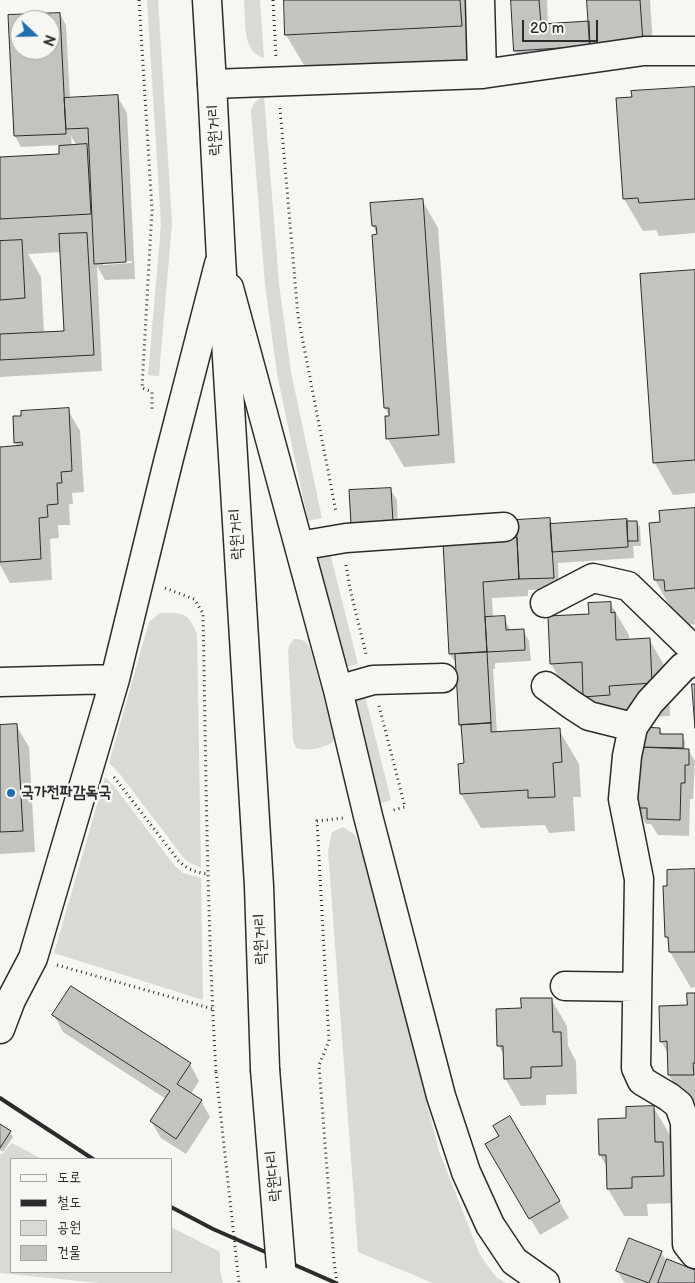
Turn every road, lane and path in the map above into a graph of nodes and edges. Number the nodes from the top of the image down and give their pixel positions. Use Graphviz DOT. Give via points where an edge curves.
graph roads {
  1 [pos="139,0"];
  2 [pos="207,0"];
  3 [pos="480,0"];
  4 [pos="695,50"];
  5 [pos="482,74"];
  6 [pos="212,84"];
  7 [pos="221,258"];
  8 [pos="152,412"];
  9 [pos="504,527"];
  10 [pos="299,546"];
  11 [pos="546,603"];
  12 [pos="203,613"];
  13 [pos="695,651"];
  14 [pos="695,660"];
  15 [pos="443,678"];
  16 [pos="115,679"];
  17 [pos="0,682"];
  18 [pos="546,686"];
  19 [pos="338,690"];
  20 [pos="633,727"];
  21 [pos="91,761"];
  22 [pos="208,874"];
  23 [pos="33,958"];
  24 [pos="565,986"];
  25 [pos="636,987"];
  26 [pos="5,997"];
  27 [pos="213,1008"];
  28 [pos="0,1029"];
  29 [pos="319,1065"];
  30 [pos="265,1069"];
  31 [pos="690,1122"];
  32 [pos="695,1254"];
  33 [pos="282,1275"];
  34 [pos="239,1283"];
  35 [pos="337,1283"];
  36 [pos="545,1283"];
  1 -- 8 [label="path" via="152,210 142,388 152,392"];
  2 -- 6 [label="street, 락원거리"];
  3 -- 5 [label="street"];
  4 -- 5 [label="street" via="644,51"];
  5 -- 6 [label="street"];
  6 -- 7 [label="street, 락원거리"];
  7 -- 10 [label="street"];
  7 -- 16 [label="street"];
  7 -- 30 [label="street, 락원거리" via="259,886"];
  9 -- 10 [label="street" via="346,538"];
  10 -- 19 [label="street"];
  11 -- 13 [label="street" via="593,578 628,586"];
  12 -- 22 [label="path"];
  14 -- 20 [label="street" via="683,667 650,702"];
  15 -- 19 [label="street" via="373,680"];
  16 -- 17 [label="street"];
  16 -- 21 [label="street"];
  18 -- 20 [label="street" via="589,716"];
  19 -- 36 [label="street" via="441,1096 466,1172 490,1225 514,1261"];
  20 -- 25 [label="street" via="624,799 639,879"];
  21 -- 22 [label="path" via="116,779 183,866"];
  21 -- 23 [label="street"];
  22 -- 27 [label="path"];
  23 -- 26 [label="street"];
  23 -- 27 [label="path"];
  24 -- 25 [label="street"];
  25 -- 31 [label="street" via="636,1068 642,1081 679,1105"];
  26 -- 28 [label="street"];
  27 -- 34 [label="path, bridge" via="216,1072"];
  29 -- 35 [label="path"];
  30 -- 33 [label="street, 락원다리, bridge"];
  31 -- 32 [label="street" via="687,1244"];
}
